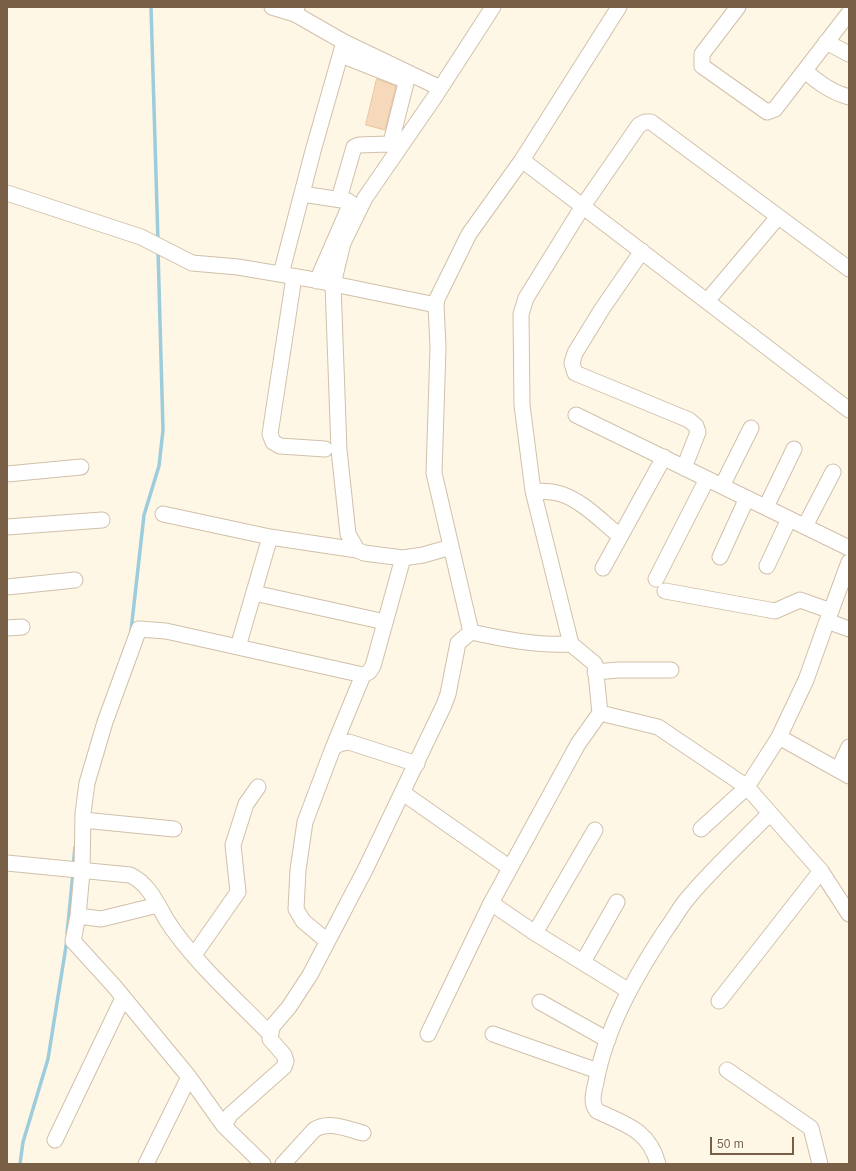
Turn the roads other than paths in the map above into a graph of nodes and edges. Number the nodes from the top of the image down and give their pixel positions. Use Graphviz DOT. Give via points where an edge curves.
graph roads {
  1 [pos="272,7"];
  2 [pos="493,7"];
  3 [pos="619,7"];
  4 [pos="738,7"];
  5 [pos="296,10"];
  6 [pos="849,13"];
  7 [pos="826,42"];
  8 [pos="343,48"];
  9 [pos="849,54"];
  10 [pos="805,71"];
  11 [pos="440,88"];
  12 [pos="849,97"];
  13 [pos="522,160"];
  14 [pos="7,193"];
  15 [pos="302,194"];
  16 [pos="339,199"];
  17 [pos="583,206"];
  18 [pos="778,217"];
  19 [pos="642,251"];
  20 [pos="849,269"];
  21 [pos="287,275"];
  22 [pos="318,281"];
  23 [pos="333,284"];
  24 [pos="707,301"];
  25 [pos="436,306"];
  26 [pos="849,410"];
  27 [pos="576,415"];
  28 [pos="751,428"];
  29 [pos="325,449"];
  30 [pos="794,449"];
  31 [pos="664,457"];
  32 [pos="81,468"];
  33 [pos="684,468"];
  34 [pos="834,472"];
  35 [pos="7,474"];
  36 [pos="707,479"];
  37 [pos="722,486"];
  38 [pos="533,491"];
  39 [pos="747,498"];
  40 [pos="766,507"];
  41 [pos="163,514"];
  42 [pos="789,519"];
  43 [pos="102,520"];
  44 [pos="805,526"];
  45 [pos="7,527"];
  46 [pos="620,536"];
  47 [pos="270,537"];
  48 [pos="451,547"];
  49 [pos="849,548"];
  50 [pos="357,550"];
  51 [pos="720,557"];
  52 [pos="403,558"];
  53 [pos="849,562"];
  54 [pos="767,566"];
  55 [pos="603,568"];
  56 [pos="75,580"];
  57 [pos="7,587"];
  58 [pos="254,593"];
  59 [pos="829,616"];
  60 [pos="385,622"];
  61 [pos="849,629"];
  62 [pos="471,632"];
  63 [pos="571,644"];
  64 [pos="238,647"];
  65 [pos="671,670"];
  66 [pos="595,672"];
  67 [pos="363,674"];
  68 [pos="600,713"];
  69 [pos="779,737"];
  70 [pos="849,747"];
  71 [pos="333,748"];
  72 [pos="417,764"];
  73 [pos="843,773"];
  74 [pos="258,787"];
  75 [pos="747,788"];
  76 [pos="403,793"];
  77 [pos="770,813"];
  78 [pos="83,820"];
  79 [pos="174,829"];
  80 [pos="701,829"];
  81 [pos="595,830"];
  82 [pos="7,863"];
  83 [pos="510,868"];
  84 [pos="80,871"];
  85 [pos="821,871"];
  86 [pos="617,902"];
  87 [pos="491,903"];
  88 [pos="158,905"];
  89 [pos="849,914"];
  90 [pos="78,916"];
  91 [pos="535,933"];
  92 [pos="327,941"];
  93 [pos="194,954"];
  94 [pos="583,962"];
  95 [pos="629,991"];
  96 [pos="123,998"];
  97 [pos="719,1001"];
  98 [pos="540,1002"];
  99 [pos="270,1034"];
  100 [pos="428,1034"];
  101 [pos="493,1034"];
  102 [pos="608,1040"];
  103 [pos="727,1070"];
  104 [pos="598,1071"];
  105 [pos="189,1077"];
  106 [pos="224,1126"];
  107 [pos="363,1133"];
  108 [pos="55,1140"];
  109 [pos="146,1164"];
  110 [pos="263,1164"];
  111 [pos="283,1164"];
  112 [pos="658,1164"];
  113 [pos="820,1164"];
  1 -- 5 [label="street"];
  2 -- 11 [label="street"];
  3 -- 13 [label="street"];
  4 -- 10 [label="street" via="702,54 702,66 767,112 775,110"];
  5 -- 8 [label="street"];
  6 -- 7 [label="street"];
  7 -- 9 [label="street"];
  7 -- 10 [label="street"];
  8 -- 11 [label="street"];
  8 -- 15 [label="street"];
  8 -- 16 [label="street" via="406,83 391,142 359,144 354,147"];
  10 -- 12 [label="street" via="825,88"];
  11 -- 23 [label="street" via="359,210 343,243"];
  13 -- 17 [label="street"];
  13 -- 25 [label="street" via="469,234 437,299"];
  14 -- 21 [label="street" via="141,237 192,263"];
  15 -- 16 [label="street"];
  15 -- 21 [label="street"];
  16 -- 22 [label="street" via="348,201 351,205"];
  17 -- 18 [label="street" via="640,125 651,122"];
  17 -- 19 [label="street"];
  17 -- 38 [label="street" via="526,298 520,314 522,405"];
  18 -- 20 [label="street"];
  18 -- 24 [label="street"];
  19 -- 24 [label="street"];
  19 -- 33 [label="street" via="575,353 573,370 689,420 696,426 698,432"];
  21 -- 22 [label="street"];
  21 -- 29 [label="street" via="270,434 273,442 280,446"];
  22 -- 23 [label="street"];
  23 -- 25 [label="street"];
  23 -- 50 [label="street" via="339,450 348,534"];
  24 -- 26 [label="street"];
  25 -- 48 [label="street" via="438,347 434,473"];
  27 -- 31 [label="street"];
  28 -- 37 [label="street"];
  30 -- 40 [label="street"];
  31 -- 33 [label="street"];
  31 -- 46 [label="street"];
  32 -- 35 [label="street"];
  33 -- 36 [label="street"];
  34 -- 44 [label="street"];
  36 -- 37 [label="street"];
  36 -- 59 [label="street" via="661,585 771,611 800,600"];
  37 -- 39 [label="street"];
  38 -- 46 [label="street" via="548,491 577,502"];
  38 -- 63 [label="street"];
  39 -- 40 [label="street"];
  39 -- 51 [label="street"];
  40 -- 42 [label="street"];
  41 -- 47 [label="street"];
  42 -- 44 [label="street"];
  42 -- 54 [label="street"];
  43 -- 45 [label="street"];
  44 -- 49 [label="street"];
  46 -- 55 [label="street"];
  47 -- 50 [label="street"];
  47 -- 58 [label="street"];
  48 -- 52 [label="street"];
  48 -- 62 [label="street"];
  50 -- 52 [label="street"];
  52 -- 60 [label="street"];
  53 -- 59 [label="street"];
  56 -- 57 [label="street"];
  58 -- 60 [label="street"];
  58 -- 64 [label="street"];
  59 -- 61 [label="street"];
  59 -- 69 [label="street" via="806,680"];
  60 -- 67 [label="street" via="373,666 369,672"];
  62 -- 63 [label="street" via="551,645"];
  62 -- 72 [label="street" via="458,643 448,694"];
  63 -- 66 [label="street" via="595,664"];
  64 -- 67 [label="street"];
  64 -- 78 [label="street" via="139,629 105,722 89,775 84,793"];
  65 -- 66 [label="street"];
  66 -- 68 [label="street"];
  67 -- 71 [label="street"];
  68 -- 75 [label="street" via="658,727"];
  68 -- 83 [label="street" via="578,744"];
  69 -- 73 [label="street"];
  69 -- 75 [label="street"];
  70 -- 73 [label="street"];
  71 -- 72 [label="street" via="349,742"];
  71 -- 92 [label="street" via="306,822 298,870 296,909 303,921"];
  72 -- 76 [label="street"];
  74 -- 93 [label="street" via="246,804 233,845 238,892"];
  75 -- 77 [label="street"];
  75 -- 80 [label="street"];
  76 -- 83 [label="street"];
  76 -- 92 [label="street"];
  77 -- 85 [label="street"];
  77 -- 95 [label="street" via="687,899"];
  78 -- 79 [label="street"];
  78 -- 84 [label="street"];
  81 -- 91 [label="street"];
  82 -- 84 [label="street"];
  83 -- 87 [label="street"];
  84 -- 88 [label="street" via="130,875 139,879"];
  84 -- 90 [label="street"];
  85 -- 89 [label="street"];
  85 -- 97 [label="street"];
  86 -- 94 [label="street"];
  87 -- 91 [label="street"];
  87 -- 100 [label="street"];
  88 -- 90 [label="street" via="101,919"];
  88 -- 93 [label="street" via="178,937"];
  90 -- 96 [label="street" via="73,941"];
  91 -- 94 [label="street"];
  92 -- 99 [label="street" via="298,994 272,1027"];
  93 -- 99 [label="street"];
  94 -- 95 [label="street"];
  95 -- 102 [label="street"];
  96 -- 105 [label="street"];
  96 -- 108 [label="street"];
  98 -- 102 [label="street"];
  99 -- 106 [label="street" via="270,1039 284,1055 284,1067 230,1116"];
  101 -- 104 [label="street"];
  102 -- 104 [label="street"];
  103 -- 113 [label="street" via="811,1128"];
  104 -- 112 [label="street" via="593,1106 597,1111 642,1134 656,1155"];
  105 -- 106 [label="street"];
  105 -- 109 [label="street"];
  106 -- 110 [label="street"];
  107 -- 111 [label="street" via="330,1125 320,1126"];
}
